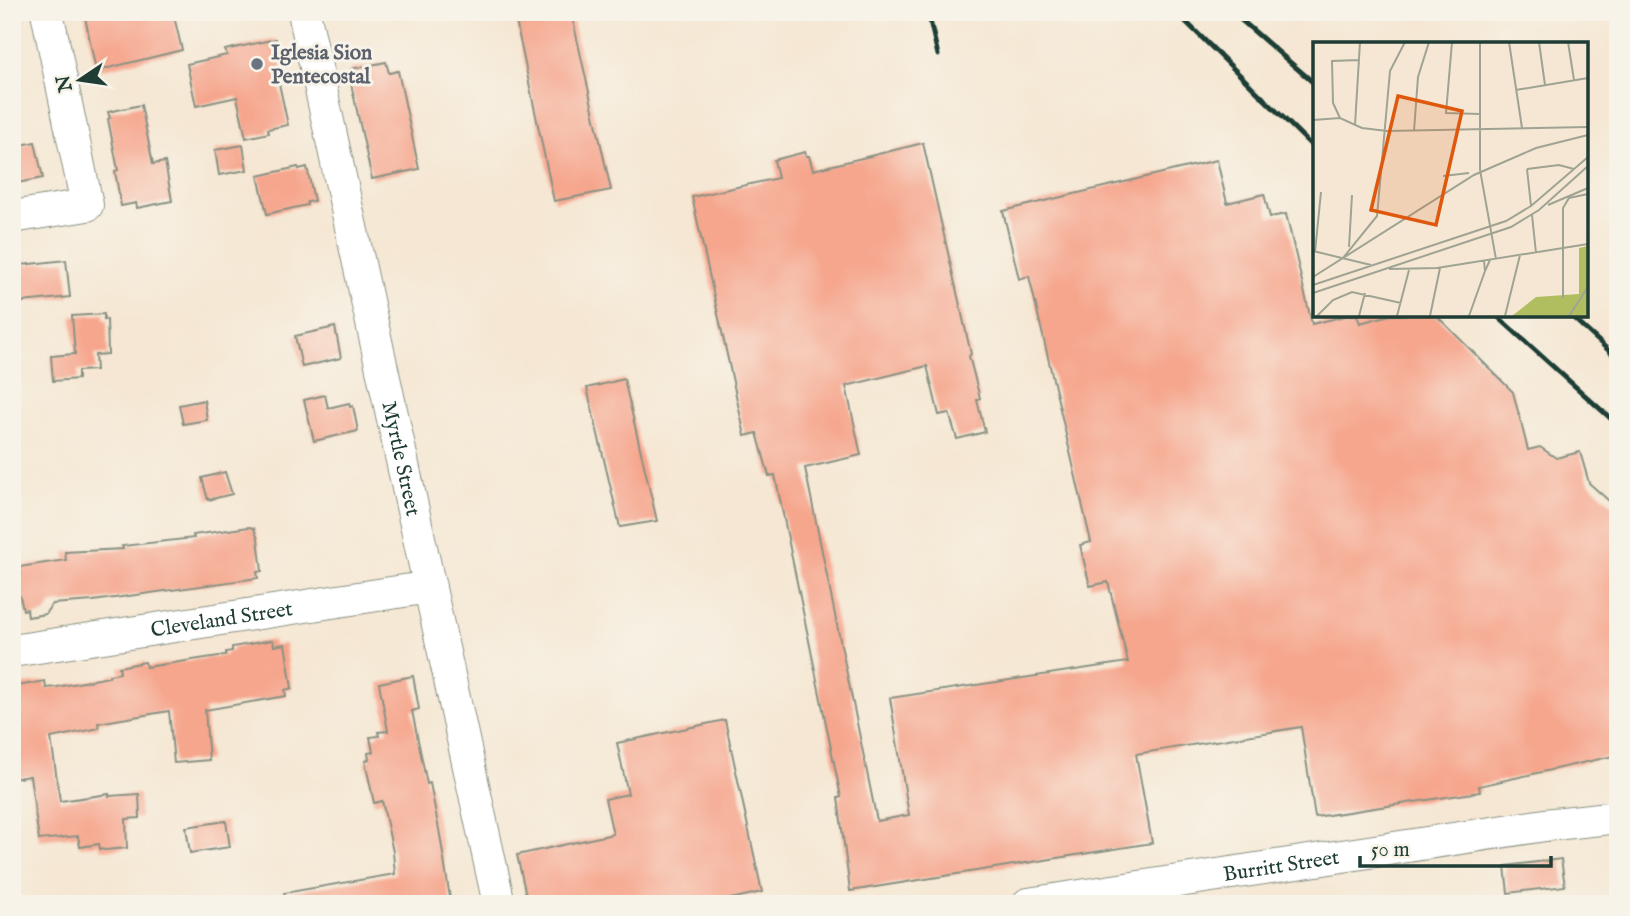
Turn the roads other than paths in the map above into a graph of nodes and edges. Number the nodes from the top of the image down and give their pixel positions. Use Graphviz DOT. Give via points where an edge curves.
graph roads {
  1 [pos="47,12"];
  2 [pos="304,12"];
  3 [pos="12,217"];
  4 [pos="430,587"];
  5 [pos="12,651"];
  6 [pos="1618,817"];
  7 [pos="499,904"];
  8 [pos="1028,904"];
  1 -- 3 [label="street" via="87,205"];
  2 -- 4 [label="street, Myrtle Street"];
  4 -- 5 [label="street, Cleveland Street"];
  4 -- 7 [label="street, Myrtle Street"];
  6 -- 8 [label="street, Burritt Street"];
}
